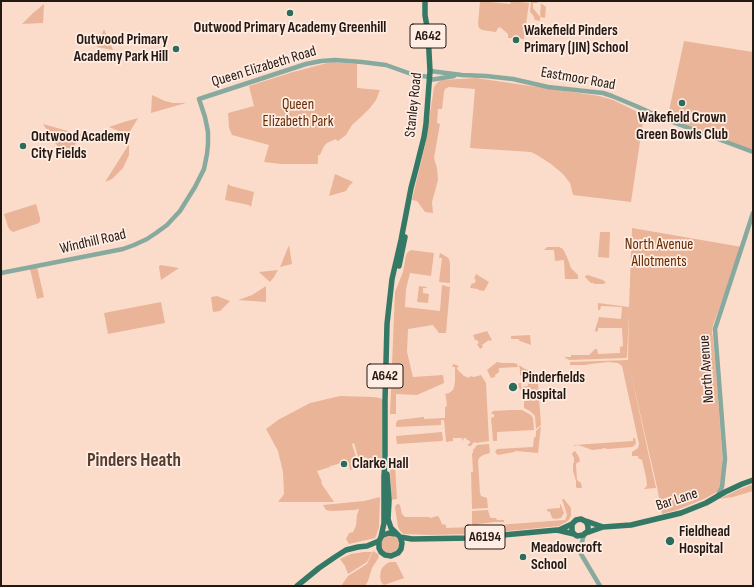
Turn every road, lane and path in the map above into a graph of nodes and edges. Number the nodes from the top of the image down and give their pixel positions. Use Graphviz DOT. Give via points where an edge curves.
graph roads {
  1 [pos="425,1"];
  2 [pos="430,71"];
  3 [pos="462,75"];
  4 [pos="430,78"];
  5 [pos="199,99"];
  6 [pos="753,152"];
  7 [pos="753,213"];
  8 [pos="1,273"];
  9 [pos="386,462"];
  10 [pos="753,480"];
  11 [pos="723,482"];
  12 [pos="730,489"];
  13 [pos="716,497"];
  14 [pos="586,522"];
  15 [pos="572,524"];
  16 [pos="603,527"];
  17 [pos="557,530"];
  18 [pos="586,534"];
  19 [pos="575,535"];
  20 [pos="398,536"];
  21 [pos="380,539"];
  22 [pos="412,539"];
  23 [pos="367,546"];
  24 [pos="402,547"];
  25 [pos="581,547"];
  26 [pos="380,551"];
  27 [pos="297,586"];
  28 [pos="600,586"];
  1 -- 2 [label="main road, Stanley Road / A642"];
  2 -- 3 [label="street, Eastmoor Road"];
  2 -- 4 [label="main road, Stanley Road / A642"];
  3 -- 4 [label="street, Eastmoor Road"];
  3 -- 6 [label="street, Eastmoor Road" via="482,75 602,93"];
  4 -- 5 [label="street, Queen Elizabeth Road" via="386,65 321,61"];
  4 -- 9 [label="main road, Stanley Road / A642" via="424,137 410,188 404,244 391,290 387,324"];
  5 -- 8 [label="street, Windhill Road" via="208,132 204,169 180,211 167,225 147,239 123,249"];
  7 -- 11 [label="street, North Avenue" via="715,330 725,459"];
  9 -- 20 [label="main road, A642" via="390,502 388,519"];
  9 -- 21 [label="main road, A642" via="384,516"];
  10 -- 12 [label="main road, Bar Lane / A6194"];
  11 -- 12 [label="street"];
  11 -- 13 [label="street"];
  12 -- 13 [label="main road, Bar Lane / A6194"];
  13 -- 16 [label="main road, Bar Lane / A6194" via="663,518 630,525"];
  14 -- 15 [label="main road, A6194" via="578,519"];
  14 -- 16 [label="main road, Bar Lane / A6194"];
  14 -- 18 [label="main road"];
  15 -- 17 [label="main road, A6194"];
  15 -- 19 [label="main road"];
  16 -- 18 [label="main road, Bar Lane / A6194"];
  17 -- 19 [label="main road, A6194"];
  17 -- 22 [label="main road, A6194" via="471,538"];
  18 -- 19 [label="main road, A6194"];
  18 -- 25 [label="street"];
  19 -- 25 [label="street"];
  20 -- 21 [label="main road, A6194" via="386,533"];
  20 -- 22 [label="main road, A6194"];
  20 -- 24 [label="main road"];
  21 -- 23 [label="main road, A6194"];
  21 -- 26 [label="main road"];
  22 -- 24 [label="main road"];
  23 -- 26 [label="main road"];
  23 -- 27 [label="main road, A6194" via="345,551"];
  24 -- 26 [label="main road" via="398,553 391,556"];
  25 -- 28 [label="street" via="581,554"];
}
